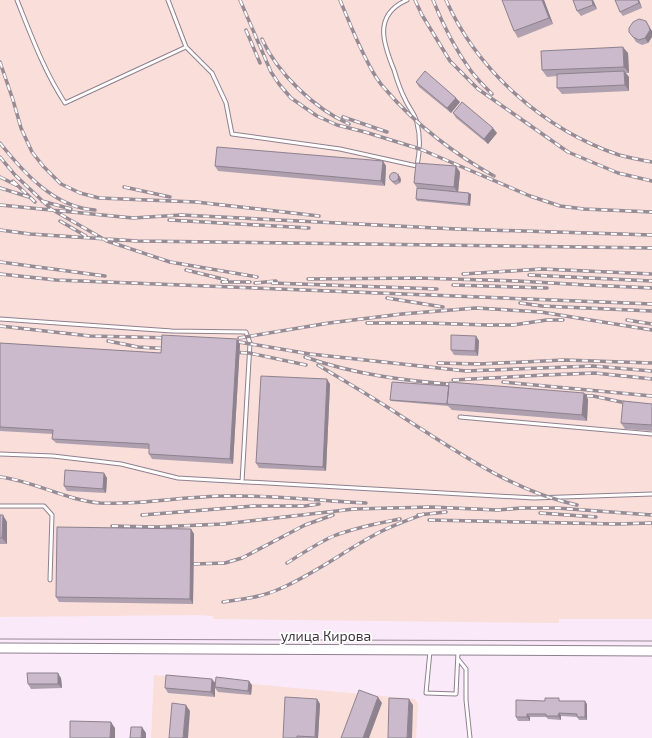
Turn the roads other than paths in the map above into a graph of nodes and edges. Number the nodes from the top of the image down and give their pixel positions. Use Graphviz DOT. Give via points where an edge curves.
graph roads {
  1 [pos="17,0"];
  2 [pos="168,0"];
  3 [pos="407,0"];
  4 [pos="186,47"];
  5 [pos="0,319"];
  6 [pos="460,418"];
  7 [pos="652,434"];
  8 [pos="0,454"];
  9 [pos="242,482"];
  10 [pos="652,494"];
  11 [pos="0,506"];
  12 [pos="50,580"];
  13 [pos="0,648"];
  14 [pos="430,651"];
  15 [pos="652,651"];
  16 [pos="458,655"];
  17 [pos="470,738"];
  1 -- 4 [label="lane" via="41,59 65,103"];
  2 -- 4 [label="lane"];
  3 -- 4 [label="lane" via="388,15 383,25 385,46 404,97 417,122 420,149 417,166 340,149 232,134 226,103 212,73"];
  5 -- 9 [label="lane" via="172,331 246,332 250,343"];
  6 -- 7 [label="lane"];
  8 -- 9 [label="lane" via="53,456 121,464 178,478"];
  9 -- 10 [label="lane" via="534,498"];
  11 -- 12 [label="lane" via="44,506 52,515"];
  13 -- 14 [label="main road, улица Кирова"];
  14 -- 16 [label="main road, улица Кирова"];
  14 -- 16 [label="lane" via="426,693 456,694"];
  15 -- 16 [label="main road, улица Кирова"];
  16 -- 17 [label="lane" via="466,669"];
}
